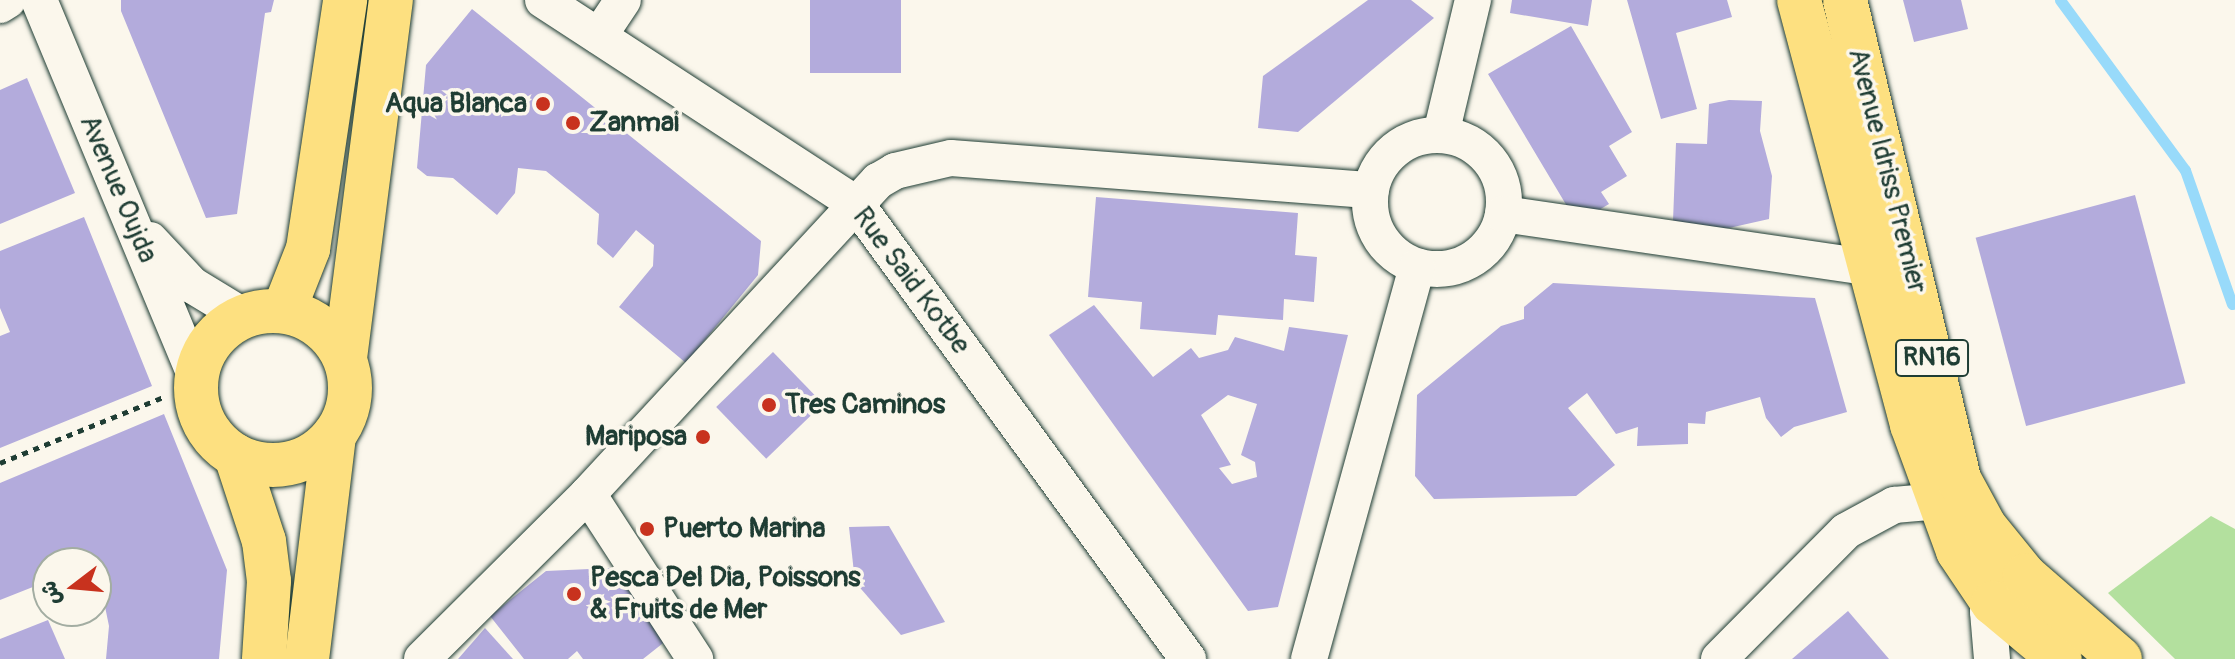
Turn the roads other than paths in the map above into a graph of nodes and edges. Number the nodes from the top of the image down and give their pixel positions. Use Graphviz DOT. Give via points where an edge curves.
graph roads {
  1 [pos="8,0"];
  2 [pos="39,0"];
  3 [pos="345,0"];
  4 [pos="391,0"];
  5 [pos="543,0"];
  6 [pos="623,0"];
  7 [pos="1473,0"];
  8 [pos="1799,0"];
  9 [pos="1845,0"];
  10 [pos="0,5"];
  11 [pos="599,36"];
  12 [pos="1441,134"];
  13 [pos="1371,190"];
  14 [pos="857,205"];
  15 [pos="128,214"];
  16 [pos="1503,214"];
  17 [pos="1417,267"];
  18 [pos="1872,268"];
  19 [pos="263,313"];
  20 [pos="345,358"];
  21 [pos="182,386"];
  22 [pos="334,436"];
  23 [pos="236,456"];
  24 [pos="588,494"];
  25 [pos="1940,501"];
  26 [pos="2009,590"];
  27 [pos="264,659"];
  28 [pos="307,659"];
  29 [pos="422,659"];
  30 [pos="695,659"];
  31 [pos="1188,659"];
  32 [pos="1309,659"];
  33 [pos="1719,659"];
  34 [pos="1992,659"];
  35 [pos="2060,659"];
  36 [pos="2120,659"];
  1 -- 10 [label="street"];
  2 -- 15 [label="street, Avenue Oujda"];
  3 -- 19 [label="main road" via="308,249"];
  4 -- 20 [label="main road"];
  5 -- 11 [label="street, Rue Said Kotbe"];
  6 -- 11 [label="street"];
  7 -- 12 [label="street"];
  8 -- 18 [label="main road, Avenue Idriss Premier / RN16"];
  9 -- 26 [label="main road, Avenue Idriss Premier / RN16" via="1960,481"];
  11 -- 14 [label="street, Rue Said Kotbe"];
  12 -- 13 [label="street" via="1403,143 1388,155"];
  12 -- 16 [label="street" via="1482,151 1504,191"];
  13 -- 14 [label="street" via="951,158 895,171"];
  13 -- 17 [label="street" via="1375,229 1393,252"];
  14 -- 24 [label="street"];
  14 -- 31 [label="street, Rue Said Kotbe"];
  15 -- 19 [label="street" via="177,272"];
  15 -- 21 [label="street, Avenue Oujda"];
  16 -- 17 [label="street" via="1482,253 1440,270"];
  16 -- 18 [label="street"];
  17 -- 32 [label="street"];
  18 -- 25 [label="main road, Avenue Idriss Premier / RN16" via="1912,425"];
  19 -- 20 [label="main road" via="309,319 331,335"];
  19 -- 21 [label="main road" via="211,341"];
  20 -- 22 [label="main road" via="350,399"];
  21 -- 23 [label="main road" via="196,396 209,431"];
  22 -- 23 [label="main road" via="297,462 274,466"];
  22 -- 28 [label="main road"];
  23 -- 27 [label="main road" via="264,541 269,581"];
  24 -- 29 [label="street"];
  24 -- 30 [label="street"];
  25 -- 26 [label="main road, Avenue Idriss Premier / RN16" via="1958,551"];
  25 -- 33 [label="street" via="1894,505 1846,531"];
  26 -- 34 [label="street" via="1988,629"];
  26 -- 35 [label="main road, Avenue Idriss Premier / RN16"];
  26 -- 36 [label="main road, Avenue Idriss Premier / RN16"];
}
